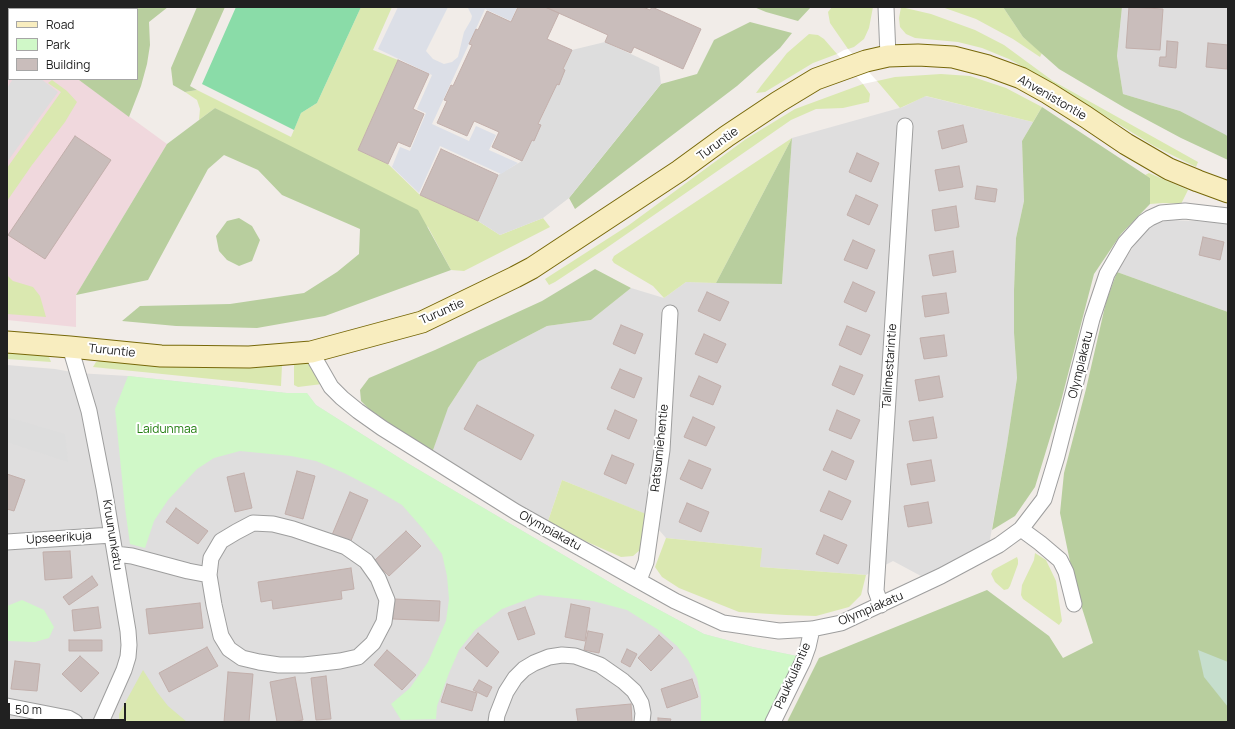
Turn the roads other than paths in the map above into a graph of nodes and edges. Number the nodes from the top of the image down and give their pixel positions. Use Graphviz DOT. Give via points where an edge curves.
graph roads {
  1 [pos="886,7"];
  2 [pos="888,56"];
  3 [pos="816,79"];
  4 [pos="905,126"];
  5 [pos="1228,192"];
  6 [pos="1228,216"];
  7 [pos="670,313"];
  8 [pos="7,342"];
  9 [pos="70,346"];
  10 [pos="311,352"];
  11 [pos="1021,529"];
  12 [pos="112,535"];
  13 [pos="7,542"];
  14 [pos="115,554"];
  15 [pos="209,575"];
  16 [pos="639,580"];
  17 [pos="1074,604"];
  18 [pos="881,605"];
  19 [pos="812,629"];
  20 [pos="7,706"];
  21 [pos="75,722"];
  22 [pos="101,722"];
  23 [pos="496,722"];
  24 [pos="642,722"];
  25 [pos="772,722"];
  1 -- 2 [label="street"];
  2 -- 3 [label="main road, Ahvenistontie"];
  2 -- 5 [label="main road, Ahvenistontie" via="952,57 1021,78 1169,169"];
  3 -- 10 [label="main road, Turuntie" via="727,136 679,172 515,277 422,322"];
  4 -- 18 [label="street, Tallimestarintie" via="876,592"];
  6 -- 11 [label="street, Olympiakatu" via="1185,211 1161,213 1144,222 1125,243 1107,274 1092,319 1044,499"];
  7 -- 16 [label="street, Ratsumiehentie" via="662,450 646,562"];
  8 -- 9 [label="main road, Turuntie"];
  9 -- 10 [label="main road, Turuntie" via="161,356 249,357"];
  9 -- 12 [label="street, Kruununkatu" via="89,411"];
  10 -- 16 [label="street, Olympiakatu" via="332,387 370,419 516,512"];
  11 -- 17 [label="street" via="1060,560 1066,572"];
  11 -- 18 [label="street, Olympiakatu" via="999,545 948,573"];
  12 -- 13 [label="street, Upseerikuja"];
  12 -- 14 [label="street, Kruununkatu"];
  14 -- 15 [label="street"];
  14 -- 22 [label="street, Kruununkatu" via="129,645 124,670"];
  15 -- 15 [label="street" via="212,558 221,541 236,532 253,523 294,529 346,547 366,561 378,578 387,600 384,622 373,643 358,657 304,665 285,665 242,658 229,649 222,636"];
  16 -- 19 [label="street, Olympiakatu" via="675,601 723,623 779,631"];
  18 -- 19 [label="street, Olympiakatu" via="841,623"];
  19 -- 25 [label="street, Paukkulantie" via="803,661"];
  20 -- 21 [label="street" via="68,718"];
  23 -- 24 [label="street" via="506,692 524,668 549,657 562,655 575,656 600,665 624,681 634,691 641,704"];
}
